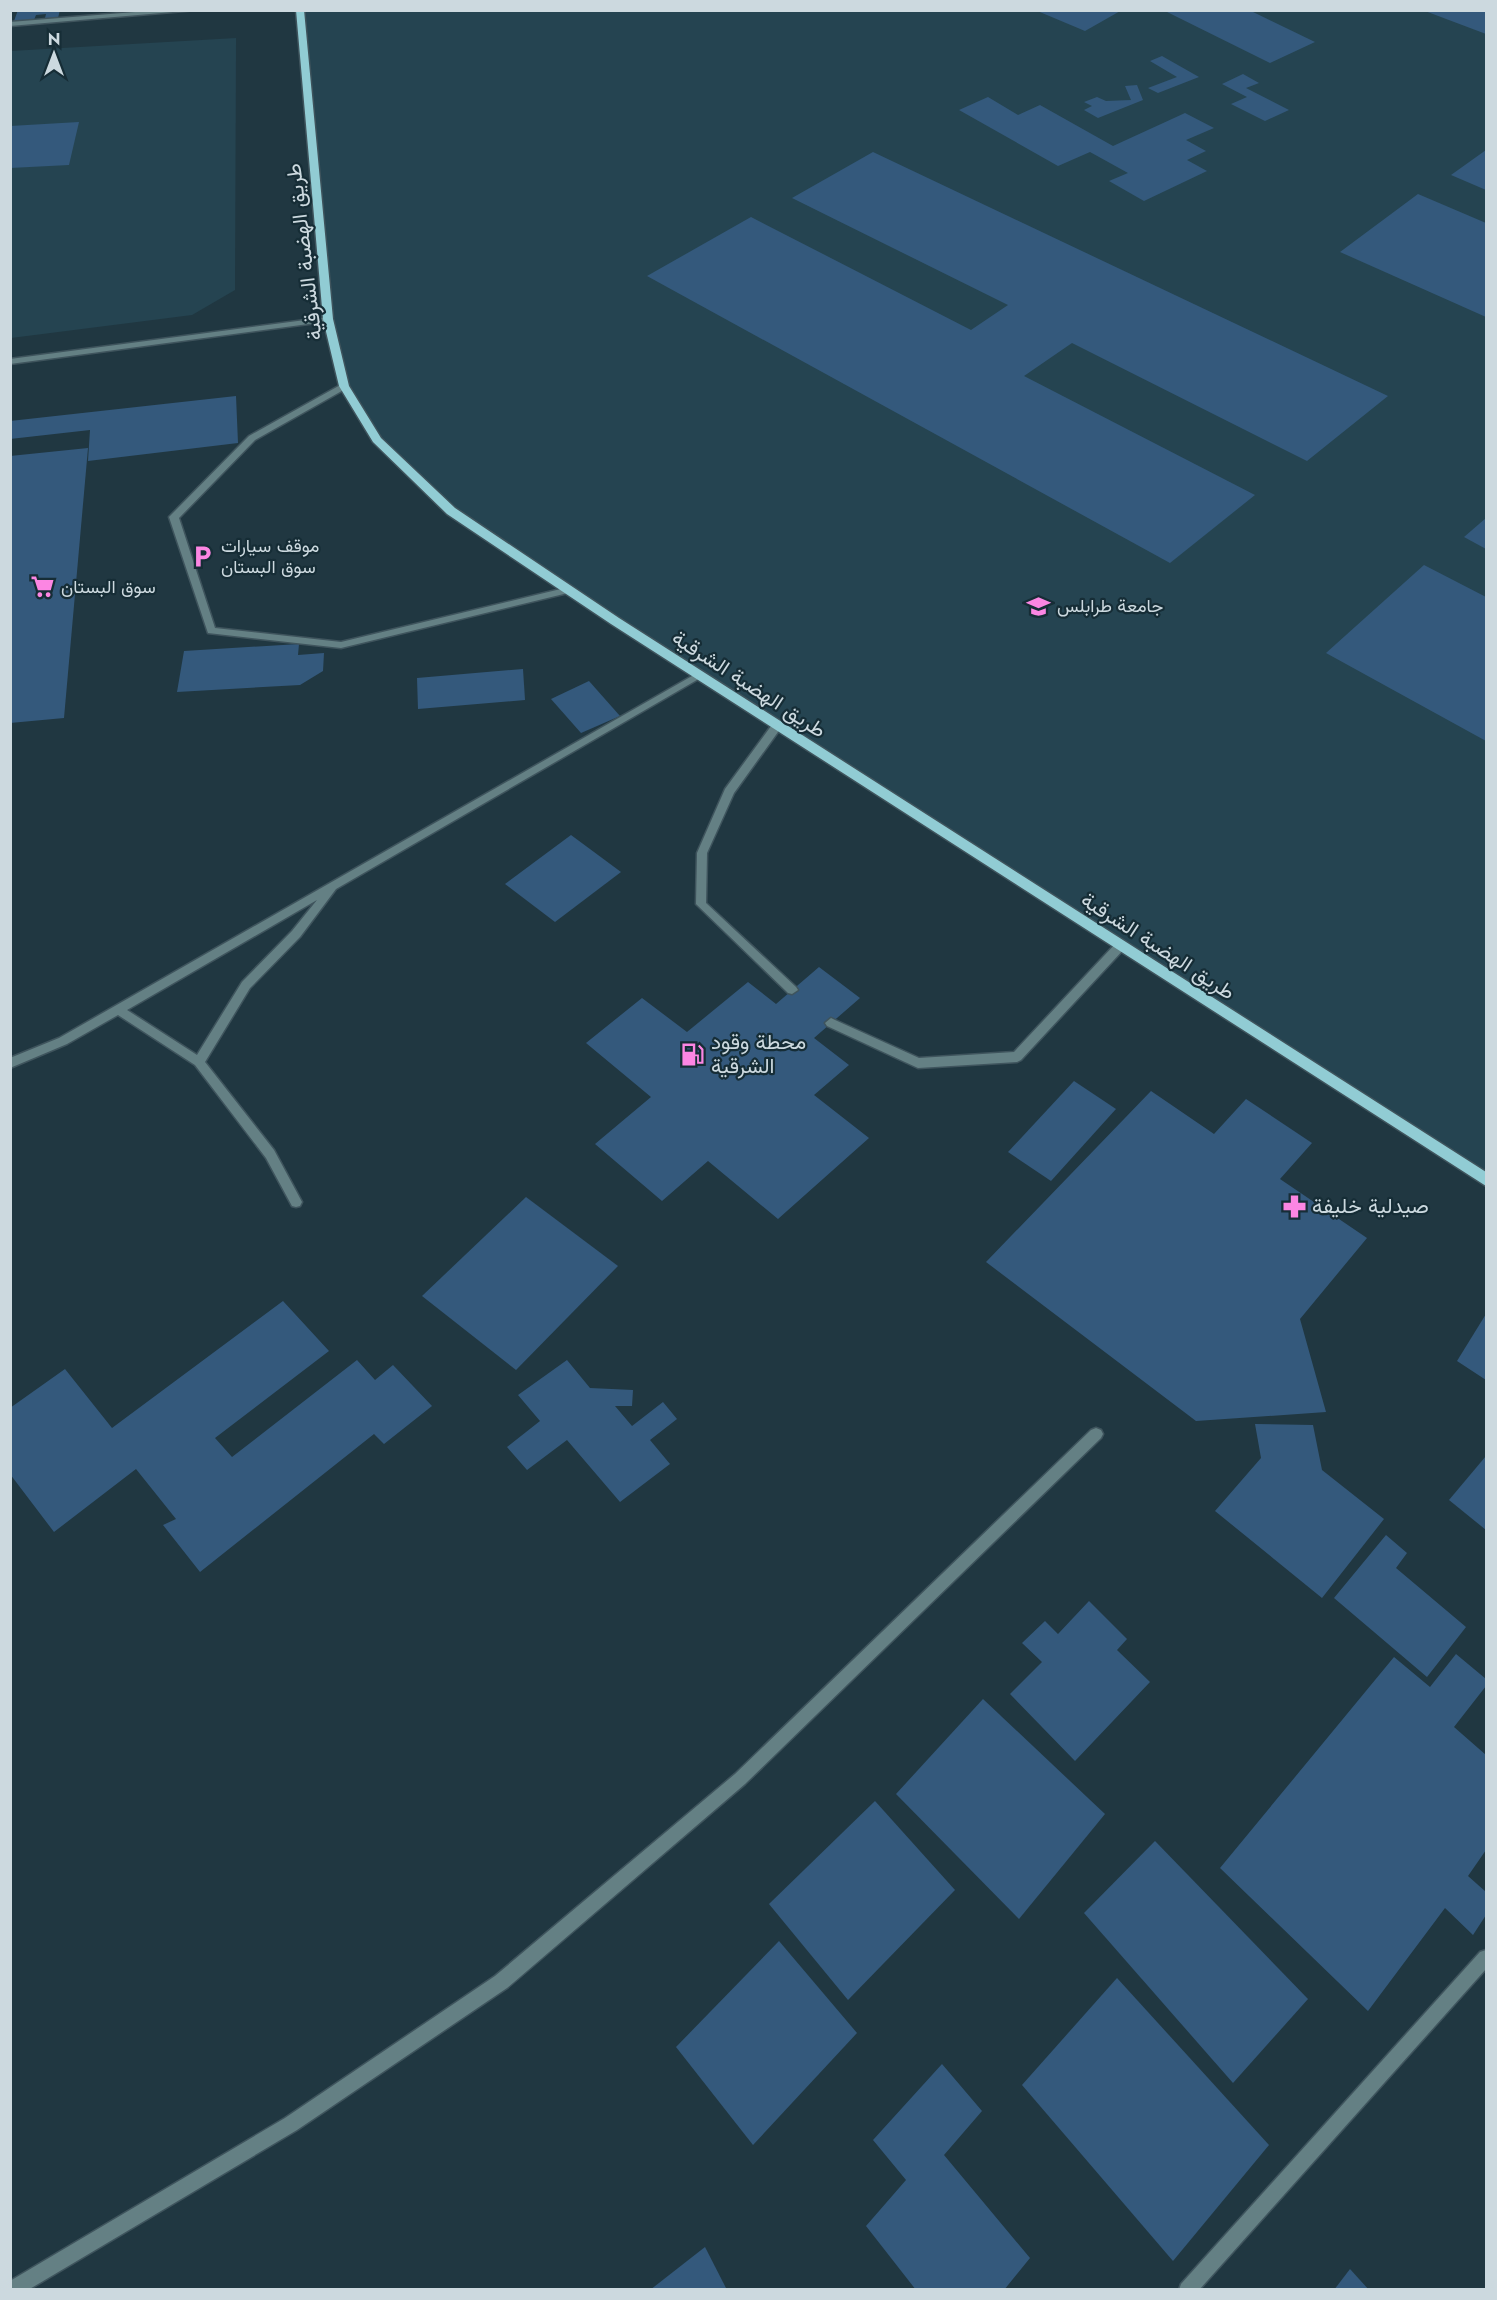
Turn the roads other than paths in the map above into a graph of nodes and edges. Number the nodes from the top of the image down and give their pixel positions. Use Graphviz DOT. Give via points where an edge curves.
graph roads {
  1 [pos="193,10"];
  2 [pos="300,10"];
  3 [pos="10,24"];
  4 [pos="328,319"];
  5 [pos="10,362"];
  6 [pos="344,386"];
  7 [pos="569,590"];
  8 [pos="699,675"];
  9 [pos="777,725"];
  10 [pos="337,883"];
  11 [pos="1121,945"];
  12 [pos="792,990"];
  13 [pos="117,1009"];
  14 [pos="831,1023"];
  15 [pos="199,1062"];
  16 [pos="10,1063"];
  17 [pos="1486,1180"];
  18 [pos="296,1202"];
  19 [pos="1096,1434"];
  20 [pos="1486,1958"];
  21 [pos="11,2289"];
  22 [pos="1188,2289"];
  1 -- 3 [label="street"];
  2 -- 4 [label="main road, طريق الهضبة الشرقية"];
  4 -- 5 [label="street"];
  4 -- 6 [label="main road, طريق الهضبة الشرقية"];
  6 -- 7 [label="main road, طريق الهضبة الشرقية" via="377,440 451,511"];
  6 -- 7 [label="street" via="252,438 174,517 211,631 340,645"];
  7 -- 8 [label="main road, طريق الهضبة الشرقية"];
  8 -- 9 [label="main road, طريق الهضبة الشرقية"];
  8 -- 10 [label="street"];
  9 -- 11 [label="main road, طريق الهضبة الشرقية"];
  9 -- 12 [label="street" via="729,792 702,853 701,904"];
  10 -- 13 [label="street"];
  10 -- 15 [label="street" via="296,934 246,985"];
  11 -- 14 [label="street" via="1017,1057 918,1063"];
  11 -- 17 [label="main road, طريق الهضبة الشرقية"];
  13 -- 15 [label="street"];
  13 -- 16 [label="street" via="63,1041"];
  15 -- 18 [label="street" via="270,1154"];
  19 -- 21 [label="street" via="740,1779 501,1982 291,2124"];
  20 -- 22 [label="street"];
}
